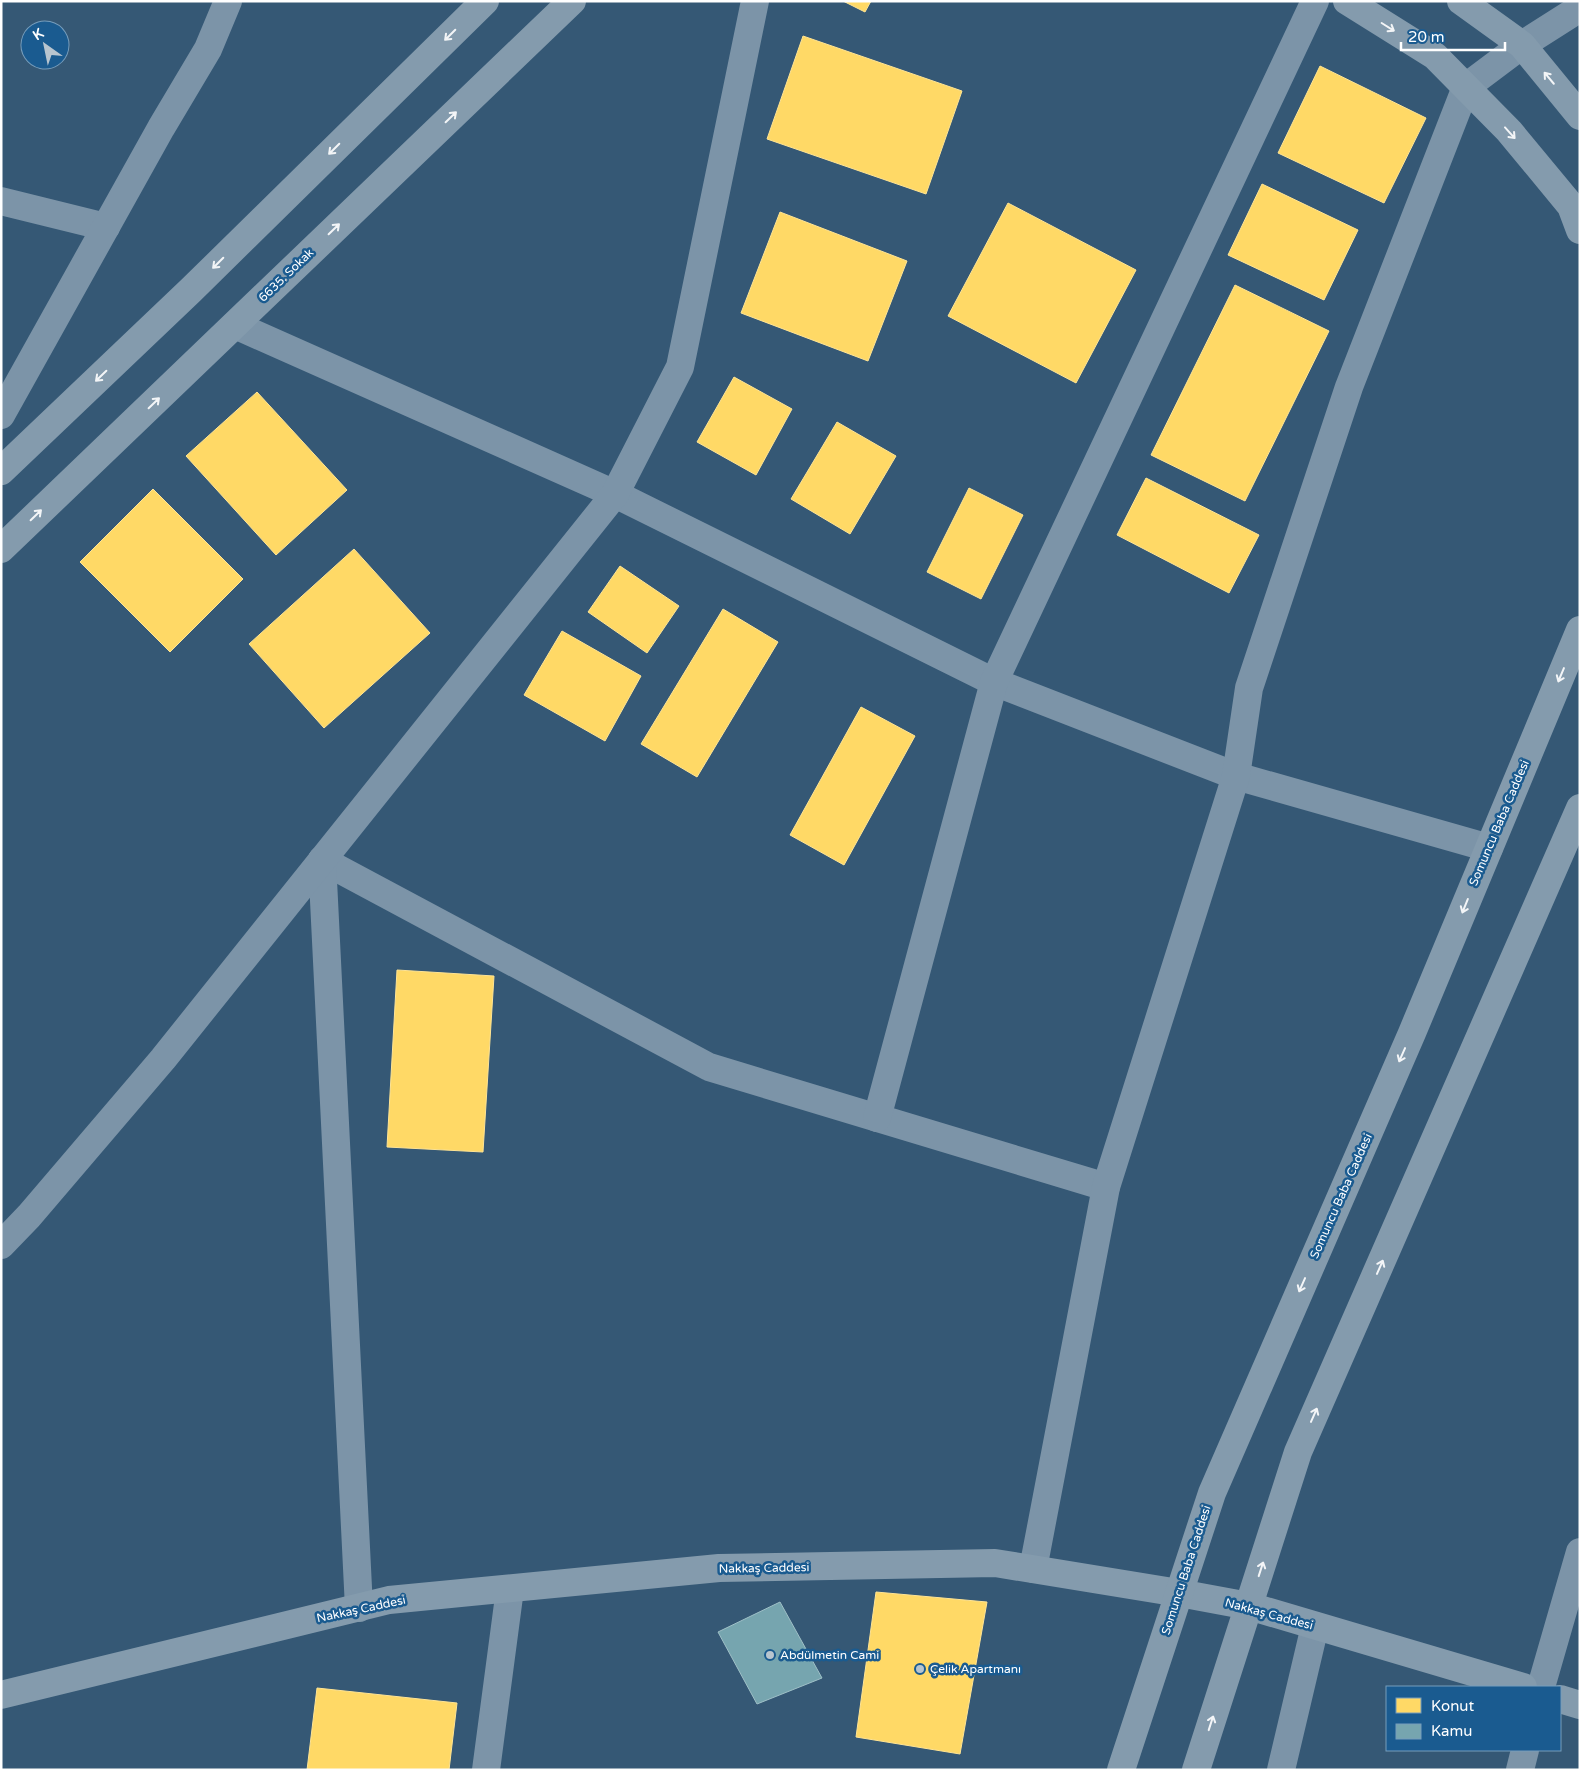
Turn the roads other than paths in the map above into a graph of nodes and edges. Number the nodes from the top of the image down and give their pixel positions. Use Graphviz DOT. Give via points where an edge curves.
graph roads {
  1 [pos="228,1"];
  2 [pos="485,1"];
  3 [pos="572,1"];
  4 [pos="755,1"];
  5 [pos="1316,1"];
  6 [pos="1347,1"];
  7 [pos="1461,1"];
  8 [pos="1580,8"];
  9 [pos="1522,46"];
  10 [pos="1466,88"];
  11 [pos="1580,116"];
  12 [pos="1,201"];
  13 [pos="106,226"];
  14 [pos="1580,230"];
  15 [pos="235,324"];
  16 [pos="1,415"];
  17 [pos="1,471"];
  18 [pos="615,494"];
  19 [pos="1,549"];
  20 [pos="1580,630"];
  21 [pos="994,682"];
  22 [pos="1236,776"];
  23 [pos="1580,808"];
  24 [pos="1489,848"];
  25 [pos="322,860"];
  26 [pos="877,1118"];
  27 [pos="1106,1187"];
  28 [pos="1,1244"];
  29 [pos="1580,1552"];
  30 [pos="1033,1569"];
  31 [pos="510,1588"];
  32 [pos="1179,1593"];
  33 [pos="1249,1606"];
  34 [pos="359,1608"];
  35 [pos="1315,1626"];
  36 [pos="1521,1686"];
  37 [pos="1541,1686"];
  38 [pos="1,1695"];
  39 [pos="1561,1698"];
  40 [pos="1580,1705"];
  41 [pos="1525,1751"];
  42 [pos="486,1770"];
  43 [pos="1121,1770"];
  44 [pos="1196,1770"];
  45 [pos="1281,1770"];
  46 [pos="1520,1770"];
  1 -- 13 [label="street" via="208,49"];
  2 -- 17 [label="main road, one-way" via="192,290"];
  15 -- 3 [label="main road, 6635. Sokak, one-way"];
  4 -- 18 [label="street" via="680,366"];
  5 -- 21 [label="street"];
  6 -- 10 [label="main road, one-way" via="1435,56"];
  7 -- 9 [label="main road"];
  8 -- 9 [label="street"];
  9 -- 10 [label="street"];
  11 -- 9 [label="main road, one-way"];
  10 -- 14 [label="main road, one-way" via="1509,131 1571,206"];
  10 -- 22 [label="street" via="1349,387 1249,688"];
  12 -- 13 [label="street"];
  13 -- 16 [label="street"];
  15 -- 18 [label="street"];
  19 -- 15 [label="main road, 6635. Sokak, one-way"];
  18 -- 21 [label="street"];
  18 -- 25 [label="street"];
  20 -- 24 [label="main road, Somuncu Baba Caddesi, one-way"];
  21 -- 22 [label="street"];
  21 -- 26 [label="street"];
  22 -- 24 [label="street"];
  22 -- 27 [label="street"];
  33 -- 23 [label="main road, one-way" via="1298,1452"];
  24 -- 32 [label="main road, Somuncu Baba Caddesi, one-way" via="1212,1493"];
  25 -- 26 [label="street" via="709,1067"];
  25 -- 28 [label="street" via="163,1059 29,1216"];
  25 -- 34 [label="street"];
  26 -- 27 [label="street"];
  27 -- 30 [label="street"];
  29 -- 37 [label="street"];
  30 -- 31 [label="main road, Nakkaş Caddesi" via="995,1563 719,1568"];
  30 -- 32 [label="main road, Nakkaş Caddesi"];
  31 -- 34 [label="main road, Nakkaş Caddesi" via="390,1600"];
  31 -- 42 [label="street"];
  32 -- 33 [label="main road, Nakkaş Caddesi"];
  32 -- 43 [label="main road, Somuncu Baba Caddesi"];
  33 -- 35 [label="main road, Nakkaş Caddesi"];
  44 -- 33 [label="main road, one-way"];
  34 -- 38 [label="main road, Nakkaş Caddesi"];
  35 -- 36 [label="main road, Nakkaş Caddesi"];
  35 -- 45 [label="street"];
  39 -- 40 [label="main road"];
  41 -- 46 [label="street"];
}
